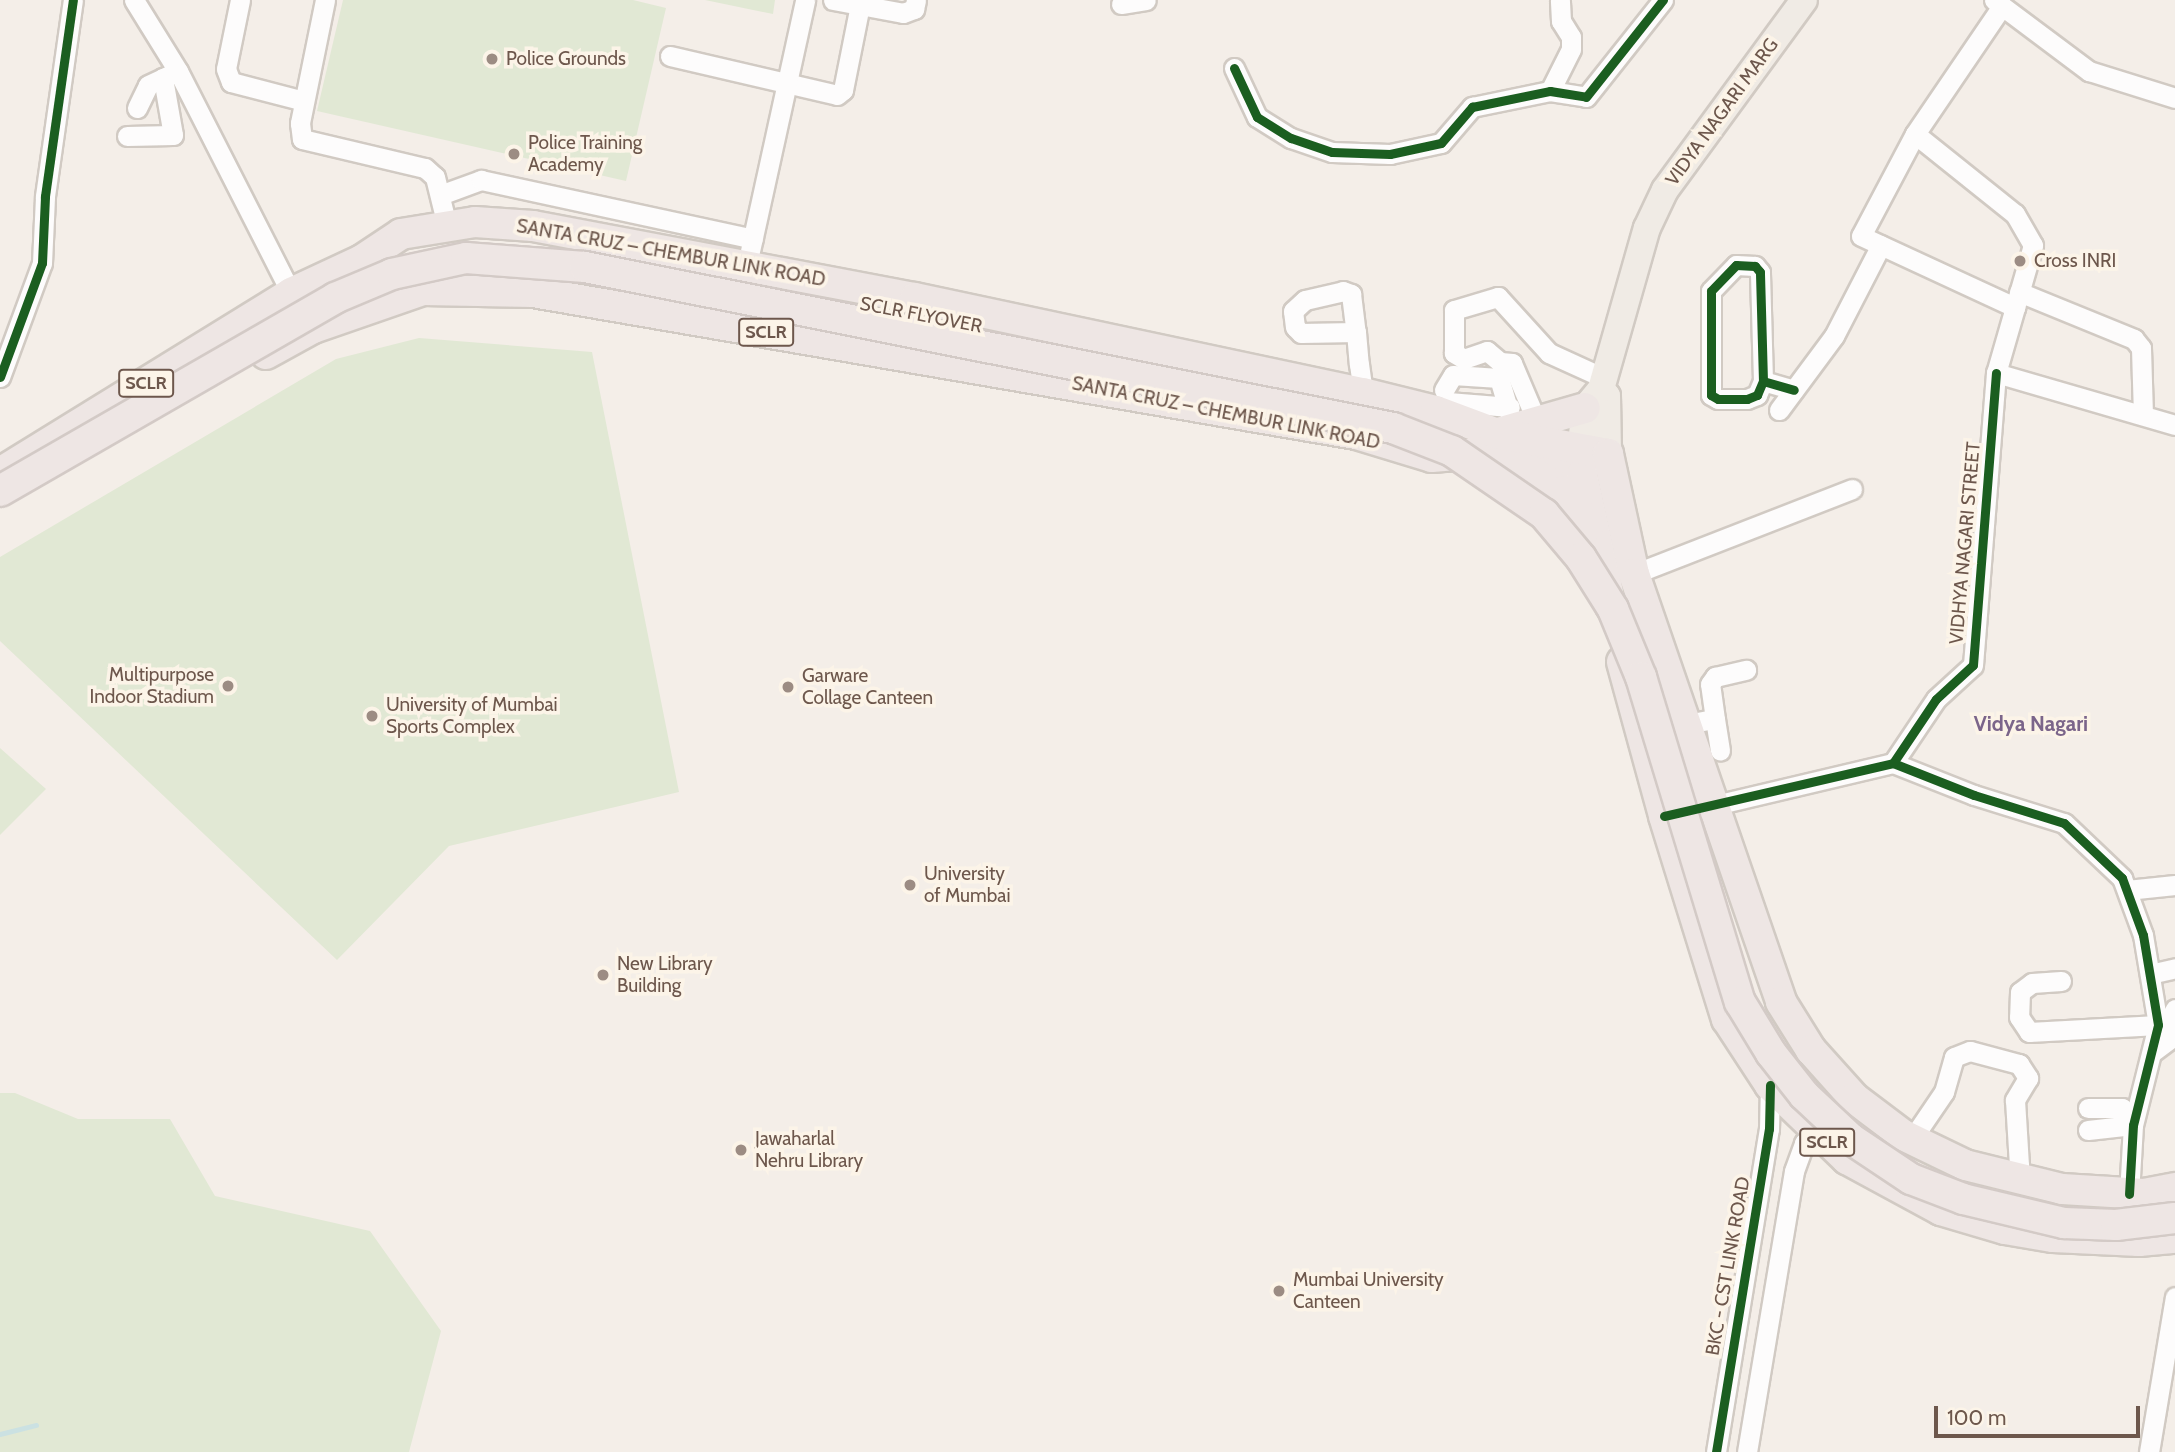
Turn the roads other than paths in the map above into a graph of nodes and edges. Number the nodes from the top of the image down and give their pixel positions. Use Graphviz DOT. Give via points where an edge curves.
graph roads {
  1 [pos="74,0"];
  2 [pos="134,0"];
  3 [pos="240,0"];
  4 [pos="324,0"];
  5 [pos="805,0"];
  6 [pos="833,0"];
  7 [pos="916,0"];
  8 [pos="1146,0"];
  9 [pos="1560,0"];
  10 [pos="1662,0"];
  11 [pos="1804,0"];
  12 [pos="1998,3"];
  13 [pos="1121,4"];
  14 [pos="860,5"];
  15 [pos="670,56"];
  16 [pos="1234,68"];
  17 [pos="170,75"];
  18 [pos="785,86"];
  19 [pos="1550,92"];
  20 [pos="2175,98"];
  21 [pos="304,101"];
  22 [pos="137,108"];
  23 [pos="1915,134"];
  24 [pos="127,136"];
  25 [pos="440,195"];
  26 [pos="447,226"];
  27 [pos="1881,245"];
  28 [pos="750,252"];
  29 [pos="362,260"];
  30 [pos="291,293"];
  31 [pos="915,298"];
  32 [pos="2017,299"];
  33 [pos="1356,332"];
  34 [pos="905,355"];
  35 [pos="1996,373"];
  36 [pos="0,377"];
  37 [pos="1763,381"];
  38 [pos="1794,390"];
  39 [pos="1597,391"];
  40 [pos="1363,393"];
  41 [pos="1443,401"];
  42 [pos="1779,410"];
  43 [pos="2143,415"];
  44 [pos="2175,425"];
  45 [pos="1507,429"];
  46 [pos="1429,457"];
  47 [pos="1595,465"];
  48 [pos="0,473"];
  49 [pos="1852,489"];
  50 [pos="0,491"];
  51 [pos="0,506"];
  52 [pos="1604,564"];
  53 [pos="1634,574"];
  54 [pos="1618,648"];
  55 [pos="1746,670"];
  56 [pos="1715,719"];
  57 [pos="1686,724"];
  58 [pos="1720,751"];
  59 [pos="1893,763"];
  60 [pos="1715,807"];
  61 [pos="1664,816"];
  62 [pos="2175,885"];
  63 [pos="2127,890"];
  64 [pos="2175,968"];
  65 [pos="2150,974"];
  66 [pos="2061,981"];
  67 [pos="2175,1009"];
  68 [pos="2169,1031"];
  69 [pos="1770,1085"];
  70 [pos="2088,1108"];
  71 [pos="2129,1125"];
  72 [pos="2088,1130"];
  73 [pos="1815,1131"];
  74 [pos="1912,1139"];
  75 [pos="2016,1180"];
  76 [pos="2175,1188"];
  77 [pos="2062,1189"];
  78 [pos="2129,1194"];
  79 [pos="2175,1201"];
  80 [pos="2175,1219"];
  81 [pos="2053,1237"];
  82 [pos="2175,1238"];
  83 [pos="2175,1297"];
  84 [pos="1734,1331"];
  85 [pos="1764,1335"];
  86 [pos="1716,1452"];
  87 [pos="1746,1452"];
  88 [pos="2149,1452"];
  1 -- 36 [label="street" via="45,196 42,262"];
  2 -- 17 [label="street"];
  3 -- 21 [label="street" via="226,69 231,82"];
  4 -- 21 [label="street"];
  5 -- 18 [label="street"];
  6 -- 14 [label="street"];
  7 -- 14 [label="street" via="914,9 903,13"];
  8 -- 13 [label="street"];
  9 -- 19 [label="street" via="1561,22 1571,37 1571,49"];
  10 -- 19 [label="street" via="1586,97"];
  11 -- 39 [label="main road, VIDYA NAGARI MARG" via="1665,190 1647,228"];
  12 -- 20 [label="street" via="2089,71"];
  12 -- 23 [label="street"];
  14 -- 18 [label="street" via="843,90 829,97"];
  15 -- 18 [label="street"];
  16 -- 19 [label="street" via="1256,117 1291,138 1332,152 1390,154 1428,148 1441,144 1472,107"];
  17 -- 22 [label="street" via="148,85"];
  17 -- 24 [label="street" via="173,135"];
  17 -- 30 [label="street"];
  18 -- 28 [label="street"];
  21 -- 25 [label="street" via="302,139 425,168 435,177"];
  23 -- 27 [label="street" via="1861,236"];
  23 -- 32 [label="street, VIDHYA NAGARI STREET" via="2015,214 2024,228 2033,245"];
  25 -- 26 [label="street"];
  25 -- 28 [label="street" via="481,180"];
  26 -- 28 [label="highway, SANTA CRUZ – CHEMBUR LINK ROAD / SCLR" via="475,222 534,226"];
  26 -- 29 [label="highway, SANTA CRUZ – CHEMBUR LINK ROAD / SCLR" via="401,234"];
  27 -- 32 [label="street"];
  27 -- 38 [label="street" via="1834,336"];
  28 -- 31 [label="highway, SANTA CRUZ – CHEMBUR LINK ROAD / SCLR"];
  29 -- 30 [label="highway, SANTA CRUZ – CHEMBUR LINK ROAD / SCLR"];
  29 -- 79 [label="highway, SCLR FLYOVER" via="425,247 502,240 587,249 1332,396 1398,411 1460,435 1557,501 1596,548 1629,601 1657,671 1757,995 1816,1083 1862,1125 1920,1164 1968,1182 2065,1206 2116,1208"];
  30 -- 48 [label="highway, SANTA CRUZ – CHEMBUR LINK ROAD / SCLR"];
  31 -- 34 [label="highway"];
  31 -- 40 [label="highway, SANTA CRUZ – CHEMBUR LINK ROAD / SCLR"];
  32 -- 35 [label="street, VIDHYA NAGARI STREET"];
  32 -- 43 [label="street" via="2134,339 2141,348"];
  33 -- 40 [label="street"];
  34 -- 46 [label="highway, SANTA CRUZ – CHEMBUR LINK ROAD / SCLR" via="1356,434"];
  34 -- 51 [label="highway, SANTA CRUZ – CHEMBUR LINK ROAD / SCLR" via="533,292 423,290 313,328"];
  35 -- 43 [label="street"];
  35 -- 59 [label="street, VIDHYA NAGARI STREET" via="1973,665 1936,699"];
  37 -- 37 [label="street" via="1757,396 1747,399 1711,395 1710,291 1736,265 1755,266 1760,272"];
  37 -- 38 [label="street"];
  38 -- 42 [label="street"];
  39 -- 45 [label="highway"];
  39 -- 45 [label="street" via="1549,353 1498,297 1454,310 1454,353 1464,359 1488,351 1500,362 1512,363"];
  39 -- 47 [label="main road, VIDYA NAGARI MARG"];
  40 -- 41 [label="highway, SANTA CRUZ – CHEMBUR LINK ROAD / SCLR"];
  41 -- 45 [label="highway, SANTA CRUZ – CHEMBUR LINK ROAD / SCLR"];
  41 -- 45 [label="street" via="1453,375 1499,378"];
  41 -- 46 [label="highway"];
  43 -- 44 [label="street"];
  45 -- 46 [label="highway, SANTA CRUZ – CHEMBUR LINK ROAD / SCLR"];
  45 -- 47 [label="highway, SANTA CRUZ – CHEMBUR LINK ROAD / SCLR"];
  45 -- 52 [label="highway" via="1535,470 1585,515"];
  46 -- 54 [label="highway" via="1461,468 1513,500 1561,549 1588,587"];
  47 -- 52 [label="highway, SCLR"];
  47 -- 53 [label="highway, SCLR"];
  49 -- 53 [label="street"];
  50 -- 80 [label="highway, bridge" via="335,298 404,270 466,258 585,267 1393,428 1452,451 1544,514 1581,558 1613,609 1641,677 1740,1002 1804,1095 1851,1139 1911,1179 1963,1199 2064,1223 2116,1225"];
  52 -- 54 [label="highway, SCLR"];
  53 -- 57 [label="highway, SCLR"];
  54 -- 61 [label="highway, SCLR"];
  55 -- 56 [label="street" via="1715,677 1710,684"];
  56 -- 57 [label="street"];
  56 -- 58 [label="street"];
  57 -- 60 [label="highway, SCLR"];
  59 -- 60 [label="street"];
  59 -- 63 [label="street" via="2064,823 2122,878"];
  60 -- 61 [label="street"];
  60 -- 74 [label="highway, SCLR" via="1781,1002 1811,1050 1854,1098"];
  61 -- 69 [label="highway, SCLR" via="1727,1019"];
  62 -- 63 [label="street"];
  63 -- 65 [label="street" via="2143,935"];
  64 -- 65 [label="street"];
  65 -- 68 [label="street"];
  66 -- 68 [label="street" via="2032,983 2020,992 2019,1017 2029,1032"];
  67 -- 68 [label="street"];
  68 -- 71 [label="street" via="2154,1051"];
  69 -- 73 [label="highway, SCLR"];
  69 -- 84 [label="street, BKC - CST LINK ROAD" via="1769,1129"];
  70 -- 71 [label="street" via="2122,1108"];
  71 -- 72 [label="street"];
  71 -- 78 [label="street"];
  73 -- 81 [label="highway, SCLR" via="1847,1159 1941,1210"];
  73 -- 85 [label="street" via="1804,1143 1794,1171"];
  74 -- 75 [label="highway, SCLR" via="1965,1165"];
  74 -- 75 [label="street" via="1944,1092 1954,1057 1970,1051 2019,1064 2028,1078 2015,1100 2020,1166"];
  75 -- 77 [label="highway, SCLR"];
  76 -- 78 [label="highway, SCLR"];
  77 -- 78 [label="highway, SCLR"];
  77 -- 81 [label="highway"];
  81 -- 82 [label="highway, SCLR"];
  83 -- 88 [label="street"];
  84 -- 85 [label="street"];
  84 -- 86 [label="street, BKC - CST LINK ROAD"];
  85 -- 87 [label="street"];
}
